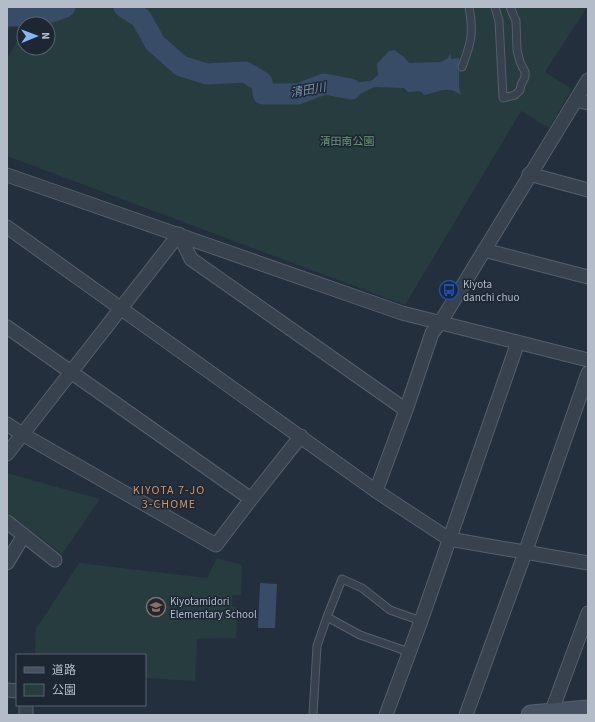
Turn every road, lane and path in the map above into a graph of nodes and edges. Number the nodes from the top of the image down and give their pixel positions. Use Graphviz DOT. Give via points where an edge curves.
graph roads {
  1 [pos="469,7"];
  2 [pos="495,7"];
  3 [pos="510,7"];
  4 [pos="462,67"];
  5 [pos="588,80"];
  6 [pos="582,102"];
  7 [pos="529,174"];
  8 [pos="7,175"];
  9 [pos="588,190"];
  10 [pos="7,228"];
  11 [pos="179,234"];
  12 [pos="484,250"];
  13 [pos="588,277"];
  14 [pos="121,308"];
  15 [pos="440,323"];
  16 [pos="7,327"];
  17 [pos="518,342"];
  18 [pos="588,360"];
  19 [pos="70,372"];
  20 [pos="588,373"];
  21 [pos="406,410"];
  22 [pos="7,424"];
  23 [pos="22,434"];
  24 [pos="301,436"];
  25 [pos="7,454"];
  26 [pos="376,491"];
  27 [pos="251,499"];
  28 [pos="7,522"];
  29 [pos="24,536"];
  30 [pos="449,539"];
  31 [pos="525,553"];
  32 [pos="55,560"];
  33 [pos="7,563"];
  34 [pos="588,563"];
  35 [pos="588,613"];
  36 [pos="327,616"];
  37 [pos="421,621"];
  38 [pos="409,652"];
  39 [pos="588,710"];
  40 [pos="551,713"];
  41 [pos="313,715"];
  42 [pos="386,715"];
  43 [pos="466,715"];
  44 [pos="531,715"];
  1 -- 4 [label="lane" via="472,22 470,49"];
  2 -- 3 [label="lane" via="499,22 503,98 515,95 525,78 517,50 516,21"];
  5 -- 6 [label="street"];
  6 -- 7 [label="street"];
  7 -- 9 [label="street"];
  7 -- 12 [label="street"];
  8 -- 11 [label="street"];
  10 -- 14 [label="street"];
  11 -- 14 [label="street"];
  11 -- 15 [label="street" via="402,313"];
  11 -- 21 [label="street" via="191,259"];
  12 -- 13 [label="street"];
  12 -- 15 [label="street"];
  14 -- 19 [label="street"];
  14 -- 24 [label="street"];
  15 -- 17 [label="street"];
  15 -- 21 [label="street" via="432,333"];
  16 -- 19 [label="street"];
  17 -- 18 [label="street"];
  17 -- 30 [label="street"];
  19 -- 23 [label="street"];
  19 -- 27 [label="street"];
  20 -- 31 [label="street"];
  21 -- 26 [label="street"];
  22 -- 23 [label="street"];
  23 -- 25 [label="street"];
  23 -- 27 [label="street" via="216,545"];
  24 -- 26 [label="street"];
  24 -- 27 [label="street"];
  26 -- 30 [label="street"];
  28 -- 29 [label="street"];
  29 -- 32 [label="street"];
  29 -- 33 [label="street"];
  30 -- 31 [label="street"];
  30 -- 37 [label="street"];
  31 -- 34 [label="street"];
  31 -- 43 [label="street"];
  35 -- 40 [label="street"];
  36 -- 37 [label="lane" via="342,579 362,588 390,610"];
  36 -- 38 [label="lane" via="360,635"];
  36 -- 41 [label="lane" via="317,646"];
  37 -- 38 [label="street"];
  38 -- 42 [label="street"];
  39 -- 40 [label="street"];
  40 -- 44 [label="street"];
}
